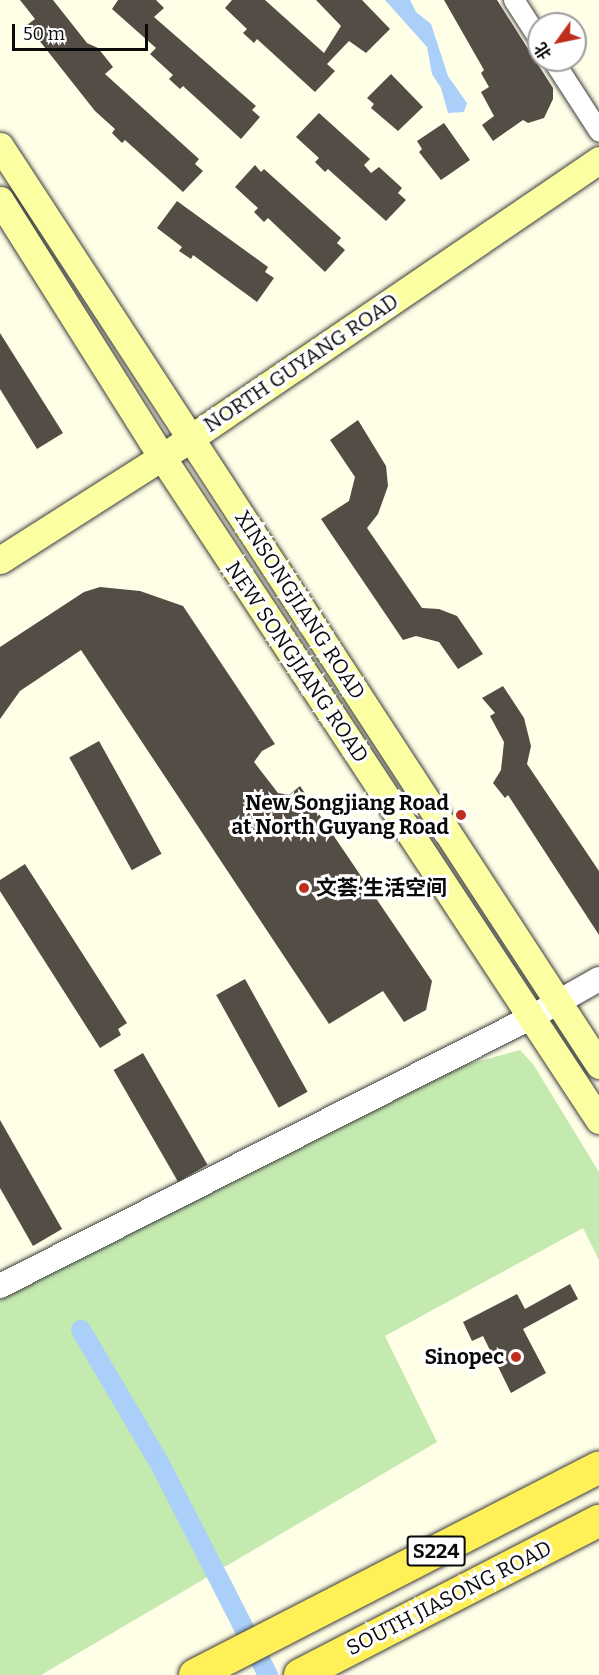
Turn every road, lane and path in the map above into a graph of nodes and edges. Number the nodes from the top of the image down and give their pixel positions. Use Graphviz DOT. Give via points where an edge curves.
graph roads {
  1 [pos="514,0"];
  2 [pos="527,20"];
  3 [pos="561,72"];
  4 [pos="599,131"];
  5 [pos="0,146"];
  6 [pos="599,160"];
  7 [pos="0,200"];
  8 [pos="191,438"];
  9 [pos="162,457"];
  10 [pos="0,560"];
  11 [pos="599,979"];
  12 [pos="557,1002"];
  13 [pos="532,1017"];
  14 [pos="599,1065"];
  15 [pos="599,1120"];
  16 [pos="0,1286"];
  17 [pos="599,1467"];
  18 [pos="599,1521"];
  19 [pos="303,1673"];
  20 [pos="195,1675"];
  1 -- 2 [label="street"];
  3 -- 4 [label="street"];
  5 -- 8 [label="main road, XINSONGJIANG ROAD"];
  6 -- 8 [label="main road, NORTH GUYANG ROAD"];
  7 -- 9 [label="main road, NEW SONGJIANG ROAD"];
  8 -- 9 [label="main road, NORTH GUYANG ROAD"];
  8 -- 12 [label="main road, XINSONGJIANG ROAD"];
  9 -- 10 [label="main road, NORTH GUYANG ROAD"];
  9 -- 13 [label="main road, NEW SONGJIANG ROAD"];
  11 -- 12 [label="street"];
  12 -- 13 [label="street"];
  12 -- 14 [label="main road, XINSONGJIANG ROAD"];
  13 -- 15 [label="main road, NEW SONGJIANG ROAD"];
  13 -- 16 [label="street"];
  17 -- 20 [label="main road, S224"];
  18 -- 19 [label="main road, SOUTH JIASONG ROAD / S224"];
}
